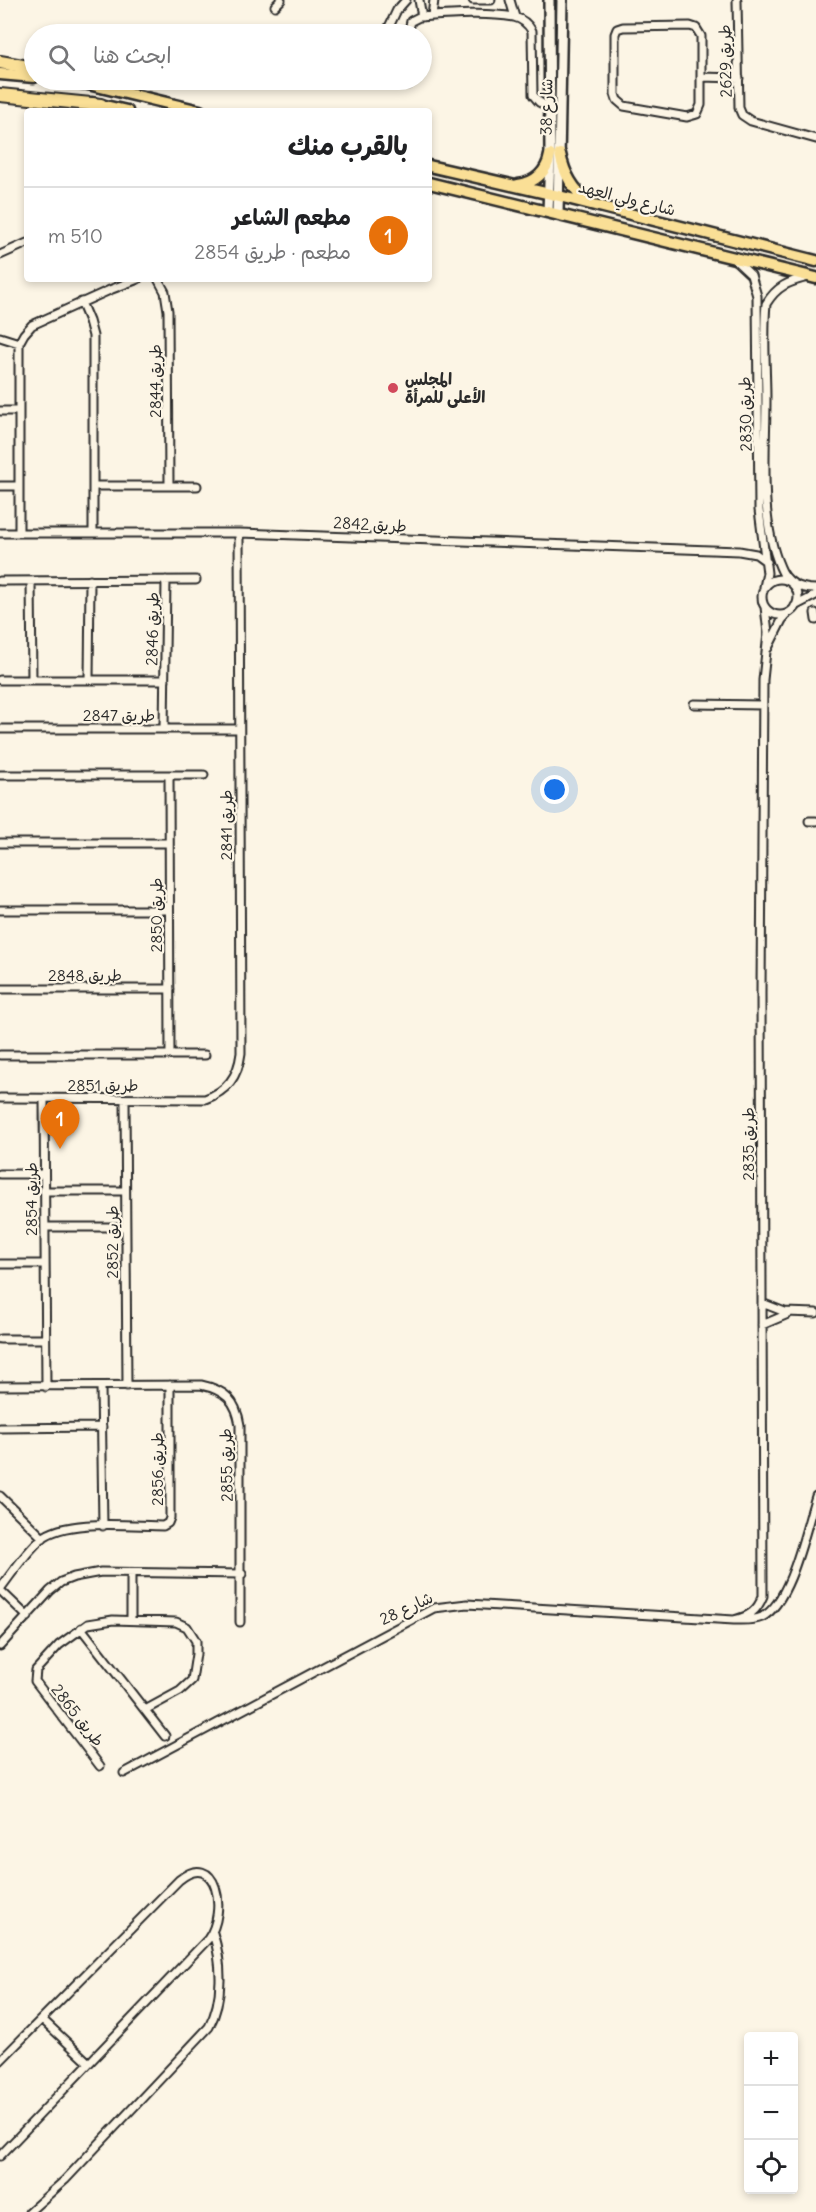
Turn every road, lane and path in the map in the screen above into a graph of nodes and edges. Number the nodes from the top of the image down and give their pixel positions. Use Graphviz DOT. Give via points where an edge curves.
graph roads {
  1 [pos="406,0"];
  2 [pos="418,0"];
  3 [pos="434,0"];
  4 [pos="473,0"];
  5 [pos="491,0"];
  6 [pos="510,0"];
  7 [pos="549,0"];
  8 [pos="562,0"];
  9 [pos="737,0"];
  10 [pos="432,16"];
  11 [pos="422,17"];
  12 [pos="515,17"];
  13 [pos="390,24"];
  14 [pos="410,24"];
  15 [pos="0,62"];
  16 [pos="24,66"];
  17 [pos="0,74"];
  18 [pos="701,75"];
  19 [pos="739,75"];
  20 [pos="24,76"];
  21 [pos="0,89"];
  22 [pos="115,90"];
  23 [pos="0,95"];
  24 [pos="101,105"];
  25 [pos="549,107"];
  26 [pos="114,108"];
  27 [pos="188,108"];
  28 [pos="816,139"];
  29 [pos="555,155"];
  30 [pos="432,167"];
  31 [pos="432,184"];
  32 [pos="514,185"];
  33 [pos="554,195"];
  34 [pos="593,204"];
  35 [pos="553,214"];
  36 [pos="24,244"];
  37 [pos="724,254"];
  38 [pos="0,255"];
  39 [pos="816,261"];
  40 [pos="813,277"];
  41 [pos="131,282"];
  42 [pos="160,282"];
  43 [pos="81,302"];
  44 [pos="0,337"];
  45 [pos="19,344"];
  46 [pos="0,411"];
  47 [pos="19,411"];
  48 [pos="0,486"];
  49 [pos="18,486"];
  50 [pos="94,486"];
  51 [pos="169,486"];
  52 [pos="197,486"];
  53 [pos="93,532"];
  54 [pos="0,533"];
  55 [pos="19,533"];
  56 [pos="239,533"];
  57 [pos="763,543"];
  58 [pos="772,543"];
  59 [pos="739,551"];
  60 [pos="767,562"];
  61 [pos="90,580"];
  62 [pos="166,580"];
  63 [pos="196,580"];
  64 [pos="0,581"];
  65 [pos="31,581"];
  66 [pos="791,583"];
  67 [pos="764,587"];
  68 [pos="816,589"];
  69 [pos="816,595"];
  70 [pos="765,607"];
  71 [pos="793,608"];
  72 [pos="815,613"];
  73 [pos="816,620"];
  74 [pos="765,653"];
  75 [pos="0,680"];
  76 [pos="32,680"];
  77 [pos="89,680"];
  78 [pos="165,680"];
  79 [pos="694,704"];
  80 [pos="763,705"];
  81 [pos="164,728"];
  82 [pos="0,729"];
  83 [pos="239,729"];
  84 [pos="0,775"];
  85 [pos="169,775"];
  86 [pos="204,775"];
  87 [pos="0,843"];
  88 [pos="169,843"];
  89 [pos="0,910"];
  90 [pos="169,910"];
  91 [pos="0,989"];
  92 [pos="170,989"];
  93 [pos="0,1055"];
  94 [pos="170,1055"];
  95 [pos="205,1055"];
  96 [pos="0,1098"];
  97 [pos="44,1098"];
  98 [pos="124,1099"];
  99 [pos="205,1099"];
  100 [pos="0,1174"];
  101 [pos="44,1174"];
  102 [pos="44,1191"];
  103 [pos="125,1191"];
  104 [pos="45,1227"];
  105 [pos="126,1227"];
  106 [pos="0,1264"];
  107 [pos="45,1264"];
  108 [pos="762,1303"];
  109 [pos="793,1313"];
  110 [pos="816,1313"];
  111 [pos="762,1325"];
  112 [pos="0,1339"];
  113 [pos="45,1339"];
  114 [pos="170,1385"];
  115 [pos="0,1386"];
  116 [pos="101,1386"];
  117 [pos="127,1386"];
  118 [pos="45,1387"];
  119 [pos="102,1427"];
  120 [pos="0,1428"];
  121 [pos="0,1496"];
  122 [pos="816,1496"];
  123 [pos="103,1526"];
  124 [pos="43,1538"];
  125 [pos="131,1573"];
  126 [pos="242,1574"];
  127 [pos="0,1589"];
  128 [pos="28,1617"];
  129 [pos="131,1620"];
  130 [pos="734,1620"];
  131 [pos="240,1622"];
  132 [pos="81,1628"];
  133 [pos="0,1646"];
  134 [pos="145,1710"];
  135 [pos="165,1736"];
  136 [pos="100,1766"];
  137 [pos="124,1773"];
  138 [pos="213,1933"];
  139 [pos="42,2019"];
  140 [pos="0,2061"];
  141 [pos="89,2063"];
  142 [pos="0,2156"];
  143 [pos="29,2212"];
  1 -- 13 [label="street"];
  2 -- 11 [label="street"];
  3 -- 10 [label="street"];
  4 -- 5 [label="street"];
  6 -- 12 [label="street"];
  7 -- 25 [label="street, شارع 38"];
  8 -- 29 [label="street, شارع 38"];
  9 -- 19 [label="street, طريق 2629"];
  10 -- 11 [label="street"];
  10 -- 12 [label="street"];
  11 -- 14 [label="street"];
  12 -- 25 [label="street" via="532,31 533,95"];
  15 -- 16 [label="highway"];
  17 -- 20 [label="main road"];
  18 -- 18 [label="street" via="701,36 696,28 623,27 616,31 615,94 621,105 694,116 701,105"];
  18 -- 19 [label="street"];
  19 -- 28 [label="street, طريق 2629" via="739,108 744,117"];
  21 -- 24 [label="main road"];
  22 -- 27 [label="main road"];
  23 -- 24 [label="highway"];
  24 -- 26 [label="main road"];
  25 -- 29 [label="street, شارع 38"];
  29 -- 32 [label="main road" via="538,177 527,184"];
  29 -- 33 [label="street, شارع 38"];
  29 -- 34 [label="main road" via="570,183"];
  30 -- 32 [label="main road, شارع ولي العهد"];
  31 -- 35 [label="main road, شارع ولي العهد"];
  32 -- 33 [label="main road, شارع ولي العهد"];
  33 -- 34 [label="main road, شارع ولي العهد"];
  33 -- 35 [label="street, شارع 38"];
  34 -- 39 [label="main road, شارع ولي العهد"];
  35 -- 37 [label="main road, شارع ولي العهد"];
  36 -- 38 [label="street"];
  37 -- 40 [label="main road, شارع ولي العهد"];
  37 -- 57 [label="street, طريق 2830" via="747,270 757,296 759,510"];
  40 -- 58 [label="street, طريق 2830" via="784,285 766,304 766,492"];
  41 -- 43 [label="street"];
  42 -- 51 [label="street, طريق 2844" via="168,310"];
  43 -- 45 [label="street" via="32,325"];
  43 -- 50 [label="street" via="93,336"];
  44 -- 45 [label="street"];
  45 -- 47 [label="street"];
  46 -- 47 [label="street"];
  47 -- 49 [label="street"];
  48 -- 49 [label="street"];
  49 -- 55 [label="street"];
  50 -- 51 [label="street"];
  50 -- 53 [label="street"];
  51 -- 52 [label="street"];
  53 -- 55 [label="street, طريق 2842"];
  53 -- 56 [label="street, طريق 2842"];
  54 -- 55 [label="street, طريق 2842"];
  56 -- 59 [label="street, طريق 2842"];
  56 -- 83 [label="street, طريق 2841"];
  57 -- 58 [label="street, طريق 2842"];
  57 -- 59 [label="street, طريق 2842"];
  57 -- 60 [label="street, طريق 2830"];
  58 -- 66 [label="street, طريق 2830" via="780,569"];
  59 -- 60 [label="street, طريق 2842" via="756,554"];
  60 -- 67 [label="street, طريق 2830"];
  61 -- 62 [label="street"];
  61 -- 65 [label="street"];
  61 -- 77 [label="street"];
  62 -- 63 [label="street"];
  62 -- 78 [label="street, طريق 2846"];
  64 -- 65 [label="street"];
  65 -- 76 [label="street"];
  66 -- 67 [label="street" via="777,579"];
  66 -- 68 [label="street"];
  66 -- 71 [label="street" via="798,596"];
  67 -- 70 [label="street"];
  69 -- 71 [label="street"];
  70 -- 71 [label="street" via="778,614"];
  70 -- 74 [label="street, طريق 2835"];
  71 -- 74 [label="street, طريق 2835"];
  72 -- 73 [label="street"];
  74 -- 80 [label="street, طريق 2835"];
  75 -- 76 [label="street, طريق 2846"];
  76 -- 77 [label="street, طريق 2846"];
  77 -- 78 [label="street, طريق 2846"];
  78 -- 81 [label="street, طريق 2846"];
  79 -- 80 [label="street"];
  80 -- 108 [label="street, طريق 2835"];
  81 -- 82 [label="street, طريق 2847"];
  81 -- 83 [label="street, طريق 2847"];
  83 -- 99 [label="street, طريق 2841" via="240,1060 235,1078 227,1088"];
  84 -- 85 [label="street"];
  85 -- 86 [label="street"];
  85 -- 88 [label="street, طريق 2850"];
  87 -- 88 [label="street"];
  88 -- 90 [label="street, طريق 2850"];
  89 -- 90 [label="street"];
  90 -- 92 [label="street, طريق 2850"];
  91 -- 92 [label="street, طريق 2848"];
  92 -- 94 [label="street, طريق 2850"];
  93 -- 94 [label="street"];
  94 -- 95 [label="street"];
  96 -- 97 [label="street, طريق 2851"];
  97 -- 98 [label="street, طريق 2851"];
  97 -- 101 [label="street, طريق 2854"];
  98 -- 99 [label="street, طريق 2851"];
  98 -- 103 [label="street, طريق 2852"];
  100 -- 101 [label="street"];
  101 -- 102 [label="street, طريق 2854"];
  102 -- 103 [label="street"];
  102 -- 104 [label="street, طريق 2854"];
  103 -- 105 [label="street, طريق 2852"];
  104 -- 105 [label="street"];
  104 -- 107 [label="street, طريق 2854"];
  105 -- 117 [label="street, طريق 2852"];
  106 -- 107 [label="street"];
  107 -- 113 [label="street, طريق 2854"];
  108 -- 109 [label="street"];
  108 -- 111 [label="street, طريق 2835"];
  109 -- 110 [label="street"];
  109 -- 111 [label="street"];
  111 -- 130 [label="street, طريق 2835" via="763,1596 754,1612"];
  112 -- 113 [label="street"];
  113 -- 118 [label="street, طريق 2854"];
  114 -- 117 [label="street, طريق 2855"];
  114 -- 123 [label="street, طريق 2856" via="168,1523"];
  114 -- 126 [label="street, طريق 2855" via="201,1384 215,1388 224,1392 238,1411"];
  115 -- 118 [label="street, طريق 2855"];
  116 -- 117 [label="street, طريق 2855"];
  116 -- 118 [label="street, طريق 2855"];
  116 -- 119 [label="street"];
  119 -- 120 [label="street"];
  119 -- 123 [label="street"];
  121 -- 124 [label="street"];
  122 -- 130 [label="street, شارع 28" via="780,1601 762,1617"];
  123 -- 124 [label="street, طريق 2856" via="73,1527"];
  124 -- 127 [label="street, طريق 2856"];
  125 -- 126 [label="street"];
  125 -- 128 [label="street" via="86,1573 61,1582"];
  125 -- 129 [label="street"];
  126 -- 131 [label="street, طريق 2855"];
  127 -- 128 [label="street"];
  128 -- 133 [label="street"];
  129 -- 132 [label="street, طريق 2865" via="105,1621"];
  129 -- 134 [label="street, طريق 2865" via="176,1622 187,1627 196,1641 192,1680"];
  130 -- 137 [label="street, شارع 28" via="477,1604 434,1608"];
  132 -- 134 [label="street"];
  132 -- 136 [label="street, طريق 2865" via="36,1670 34,1682"];
  134 -- 135 [label="street"];
  138 -- 139 [label="street" via="219,1911 215,1885 203,1873 186,1875"];
  138 -- 141 [label="street"];
  138 -- 143 [label="street" via="220,1972 217,2002 209,2026 65,2180"];
  139 -- 140 [label="street"];
  139 -- 141 [label="street"];
  141 -- 142 [label="street"];
}
